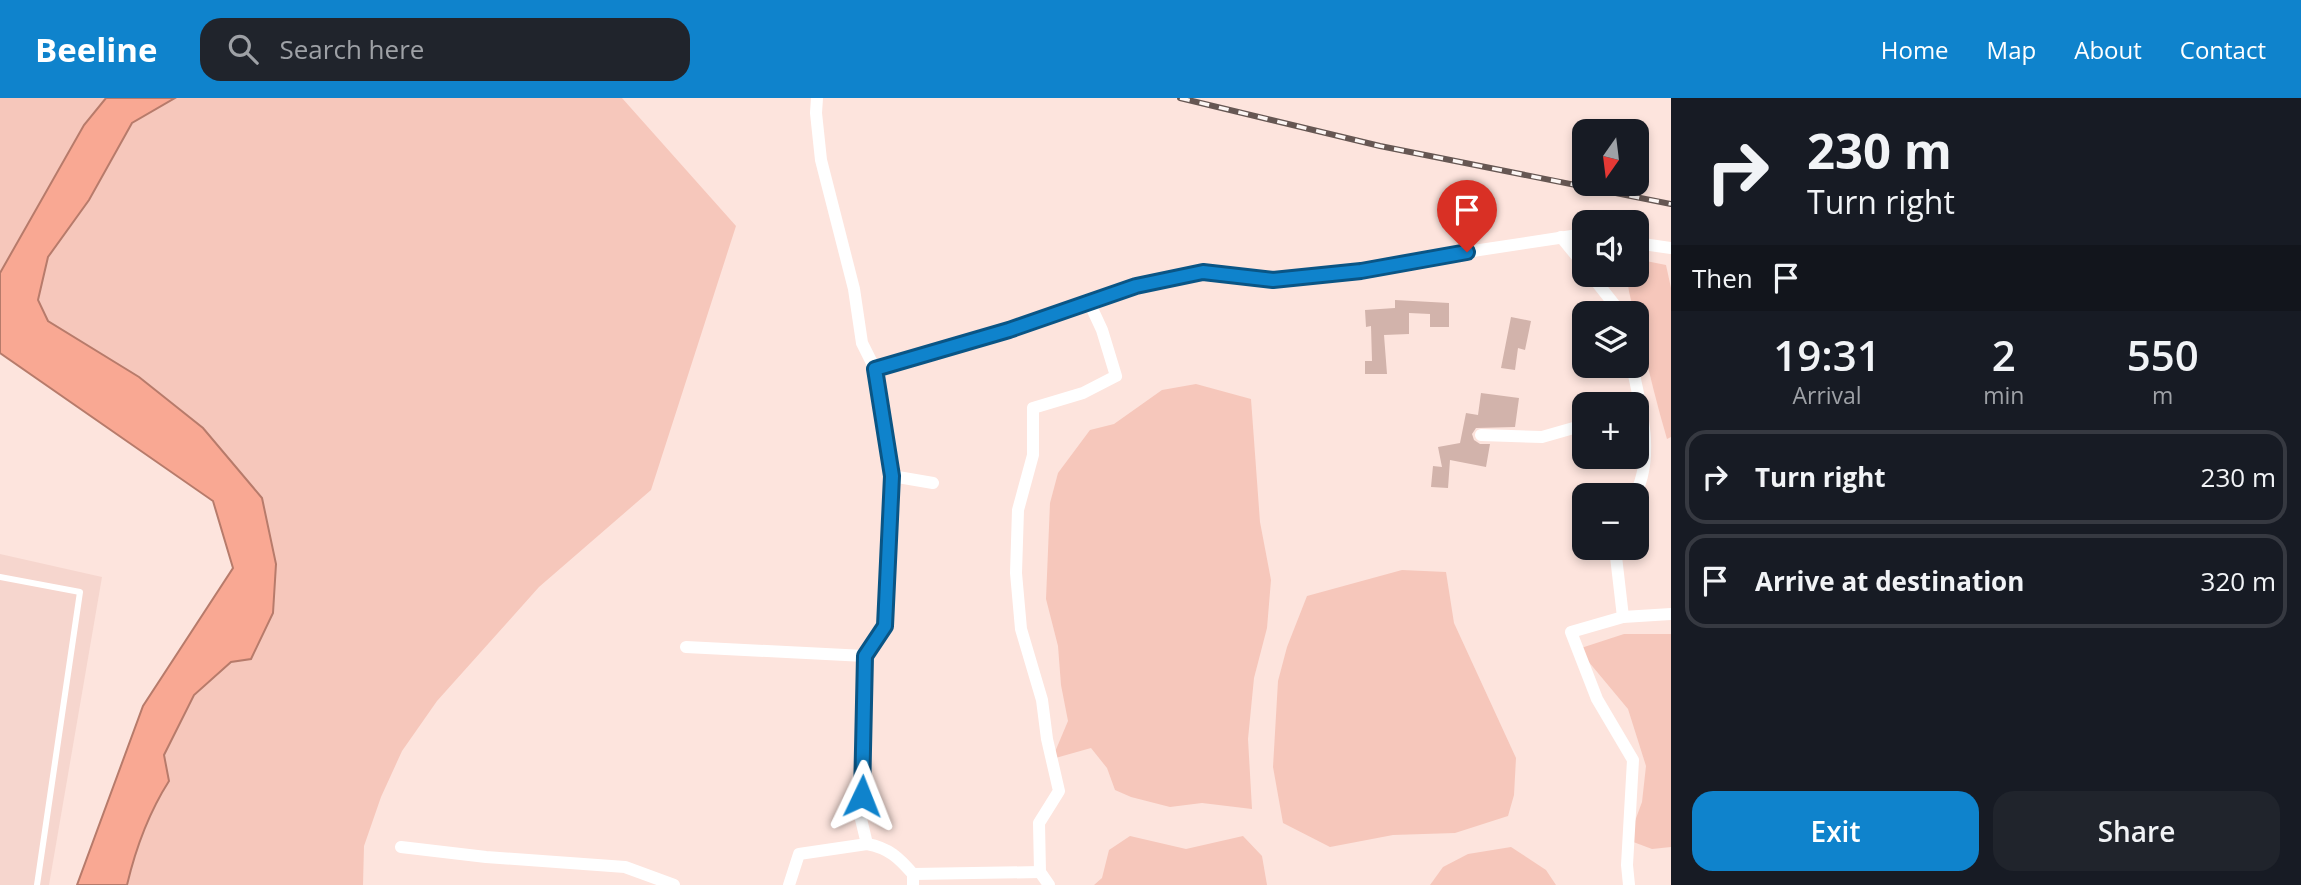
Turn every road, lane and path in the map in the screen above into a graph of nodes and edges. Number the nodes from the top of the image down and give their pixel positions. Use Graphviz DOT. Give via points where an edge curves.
graph roads {
  1 [pos="817,98"];
  2 [pos="1561,237"];
  3 [pos="1572,237"];
  4 [pos="1649,245"];
  5 [pos="1671,248"];
  6 [pos="1572,250"];
  7 [pos="1600,287"];
  8 [pos="1612,301"];
  9 [pos="1089,302"];
  10 [pos="875,369"];
  11 [pos="1572,428"];
  12 [pos="1482,435"];
  13 [pos="892,476"];
  14 [pos="933,483"];
  15 [pos="1616,560"];
  16 [pos="0,577"];
  17 [pos="1671,614"];
  18 [pos="1623,617"];
  19 [pos="686,647"];
  20 [pos="865,656"];
  21 [pos="867,844"];
  22 [pos="401,847"];
  23 [pos="1040,872"];
  24 [pos="913,880"];
  25 [pos="37,885"];
  26 [pos="674,885"];
  27 [pos="789,885"];
  28 [pos="1049,885"];
  29 [pos="1629,885"];
  1 -- 10 [label="street" via="821,160 854,289 862,343"];
  2 -- 3 [label="street"];
  2 -- 6 [label="street"];
  2 -- 9 [label="street" via="1361,271 1273,280 1203,272 1136,286"];
  4 -- 5 [label="street"];
  7 -- 8 [label="street"];
  9 -- 10 [label="street"];
  9 -- 23 [label="street" via="1116,376 1083,393 1033,408 1033,455 1018,510 1016,573 1021,629 1042,701 1059,791 1038,823"];
  10 -- 13 [label="street"];
  11 -- 12 [label="street" via="1542,437"];
  13 -- 14 [label="street"];
  13 -- 20 [label="street" via="885,626"];
  15 -- 18 [label="street"];
  16 -- 25 [label="lane" via="80,592"];
  17 -- 18 [label="street"];
  18 -- 29 [label="street" via="1571,632 1597,699 1633,760"];
  19 -- 20 [label="street"];
  20 -- 21 [label="street" via="861,819"];
  21 -- 24 [label="street" via="895,854"];
  21 -- 27 [label="street" via="799,854"];
  22 -- 26 [label="street" via="625,867"];
  23 -- 24 [label="street"];
  23 -- 28 [label="street"];
}
